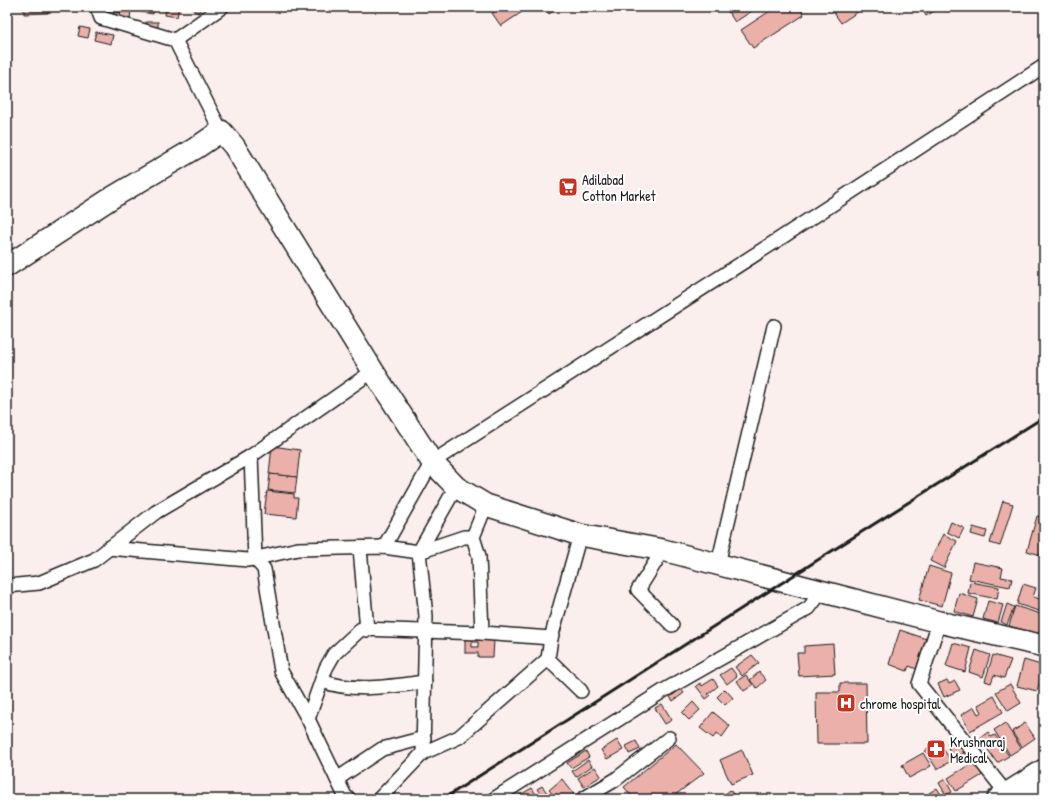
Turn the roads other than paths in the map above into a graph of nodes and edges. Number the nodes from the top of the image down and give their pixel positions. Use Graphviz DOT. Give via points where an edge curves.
graph roads {
  1 [pos="97,7"];
  2 [pos="222,7"];
  3 [pos="175,40"];
  4 [pos="1044,66"];
  5 [pos="221,131"];
  6 [pos="7,266"];
  7 [pos="774,326"];
  8 [pos="373,371"];
  9 [pos="251,456"];
  10 [pos="432,462"];
  11 [pos="456,487"];
  12 [pos="486,505"];
  13 [pos="580,535"];
  14 [pos="474,537"];
  15 [pos="384,547"];
  16 [pos="108,548"];
  17 [pos="360,548"];
  18 [pos="663,550"];
  19 [pos="420,552"];
  20 [pos="255,560"];
  21 [pos="718,564"];
  22 [pos="7,586"];
  23 [pos="822,591"];
  24 [pos="939,622"];
  25 [pos="672,625"];
  26 [pos="367,630"];
  27 [pos="426,631"];
  28 [pos="482,634"];
  29 [pos="551,638"];
  30 [pos="1044,646"];
  31 [pos="548,659"];
  32 [pos="322,681"];
  33 [pos="425,682"];
  34 [pos="581,690"];
  35 [pos="308,719"];
  36 [pos="424,738"];
  37 [pos="669,738"];
  38 [pos="423,754"];
  39 [pos="1044,770"];
  40 [pos="337,779"];
  41 [pos="1044,790"];
  42 [pos="1002,796"];
  43 [pos="349,799"];
  44 [pos="379,799"];
  45 [pos="494,799"];
  46 [pos="583,799"];
  47 [pos="1029,799"];
  1 -- 3 [label="street" via="102,18"];
  2 -- 3 [label="street"];
  3 -- 5 [label="street"];
  4 -- 10 [label="street"];
  5 -- 6 [label="main road"];
  5 -- 8 [label="main road" via="234,146"];
  7 -- 21 [label="street"];
  8 -- 9 [label="street"];
  8 -- 10 [label="main road"];
  9 -- 16 [label="street" via="156,512"];
  9 -- 20 [label="street"];
  10 -- 11 [label="main road"];
  10 -- 15 [label="street"];
  11 -- 12 [label="main road"];
  11 -- 19 [label="street"];
  12 -- 13 [label="main road"];
  12 -- 14 [label="street"];
  13 -- 18 [label="main road"];
  13 -- 29 [label="street"];
  14 -- 19 [label="street" via="464,537"];
  14 -- 28 [label="street" via="478,556"];
  15 -- 17 [label="street"];
  15 -- 19 [label="street"];
  16 -- 20 [label="street"];
  16 -- 22 [label="street" via="94,560 39,583"];
  17 -- 20 [label="street" via="298,549"];
  17 -- 26 [label="street"];
  18 -- 21 [label="main road"];
  18 -- 25 [label="street" via="638,590"];
  19 -- 27 [label="street"];
  20 -- 35 [label="street" via="264,569 281,671"];
  21 -- 23 [label="main road"];
  23 -- 24 [label="main road"];
  23 -- 45 [label="street" via="809,608 663,690"];
  24 -- 30 [label="main road"];
  24 -- 42 [label="street" via="919,684"];
  26 -- 27 [label="street"];
  26 -- 32 [label="street" via="361,629 334,654"];
  27 -- 28 [label="street"];
  27 -- 33 [label="street"];
  28 -- 29 [label="street"];
  29 -- 31 [label="street"];
  31 -- 34 [label="street"];
  31 -- 38 [label="street" via="459,736"];
  32 -- 33 [label="street" via="333,685 374,688"];
  32 -- 35 [label="street"];
  33 -- 36 [label="street"];
  35 -- 40 [label="street"];
  36 -- 38 [label="street"];
  36 -- 40 [label="street" via="382,749"];
  37 -- 46 [label="street" via="615,780"];
  38 -- 44 [label="street"];
  39 -- 42 [label="main road"];
  40 -- 43 [label="street"];
  41 -- 47 [label="main road"];
}
